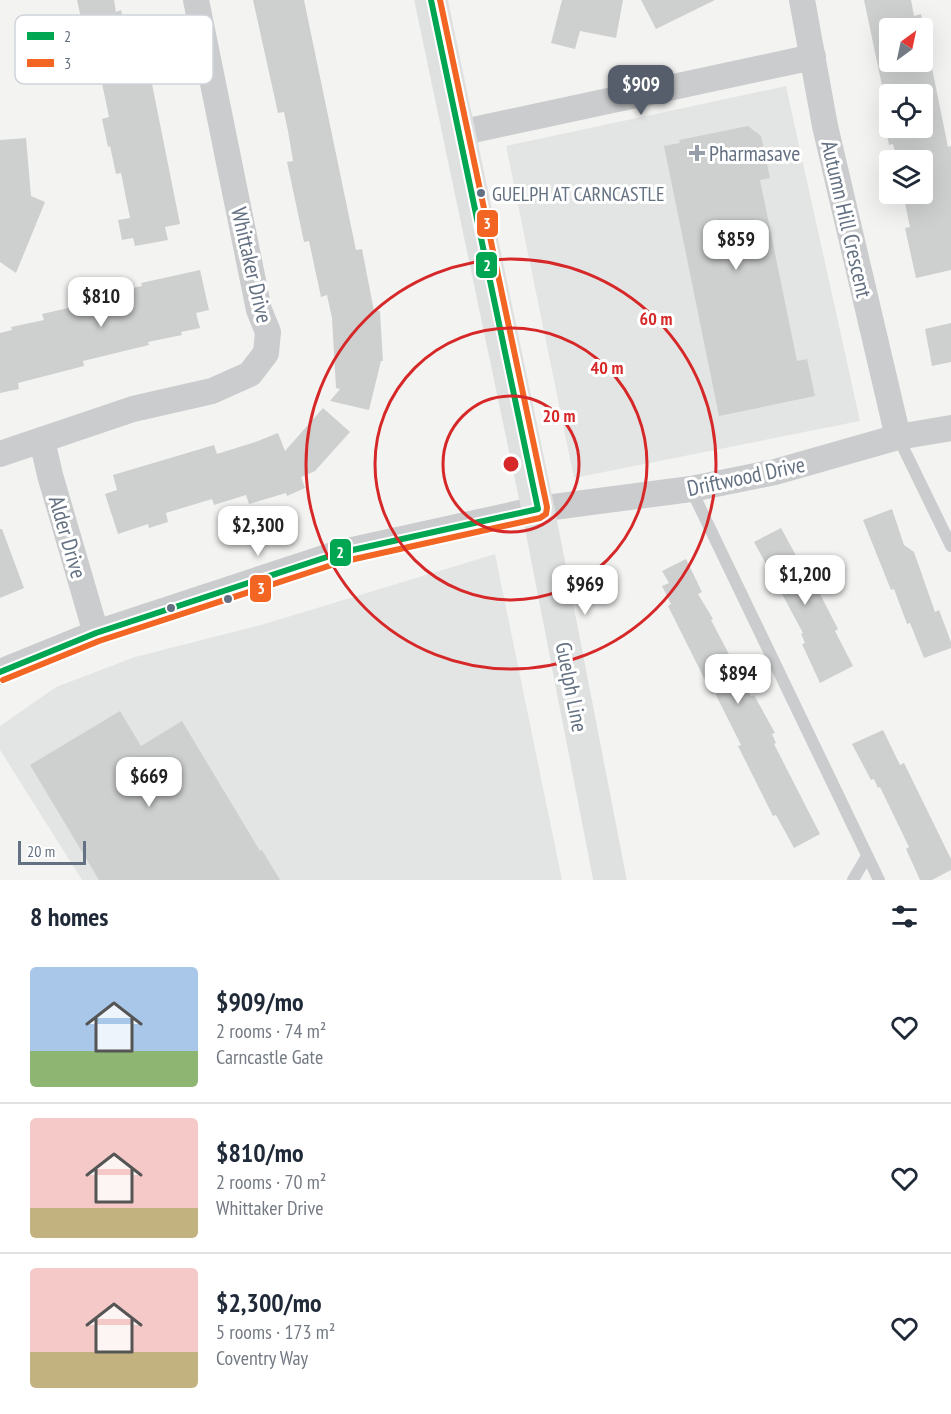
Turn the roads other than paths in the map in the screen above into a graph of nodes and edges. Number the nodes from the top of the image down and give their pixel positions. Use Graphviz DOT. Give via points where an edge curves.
graph roads {
  1 [pos="196,0"];
  2 [pos="431,0"];
  3 [pos="802,0"];
  4 [pos="199,15"];
  5 [pos="813,57"];
  6 [pos="213,84"];
  7 [pos="459,133"];
  8 [pos="951,428"];
  9 [pos="897,437"];
  10 [pos="42,440"];
  11 [pos="0,454"];
  12 [pos="691,489"];
  13 [pos="538,509"];
  14 [pos="951,546"];
  15 [pos="96,633"];
  16 [pos="0,672"];
  17 [pos="867,856"];
  18 [pos="610,880"];
  19 [pos="853,880"];
  20 [pos="879,880"];
  1 -- 4 [label="street, Whittaker Drive"];
  2 -- 7 [label="main road, Guelph Line"];
  3 -- 5 [label="street, Autumn Hill Crescent"];
  5 -- 7 [label="street"];
  5 -- 9 [label="street, Autumn Hill Crescent" via="825,126"];
  6 -- 10 [label="street, Whittaker Drive" via="259,310 267,332 266,353 250,374 212,391 133,410"];
  7 -- 13 [label="main road, Guelph Line"];
  8 -- 9 [label="street, Driftwood Drive"];
  9 -- 12 [label="street, Driftwood Drive" via="776,472"];
  9 -- 14 [label="lane"];
  10 -- 11 [label="street, Whittaker Drive"];
  10 -- 15 [label="street, Alder Drive"];
  12 -- 13 [label="street, Driftwood Drive"];
  12 -- 17 [label="lane"];
  13 -- 15 [label="street, Driftwood Drive" via="339,553"];
  13 -- 18 [label="main road, Guelph Line"];
  15 -- 16 [label="street, Driftwood Drive"];
  17 -- 19 [label="lane"];
  17 -- 20 [label="lane"];
}
